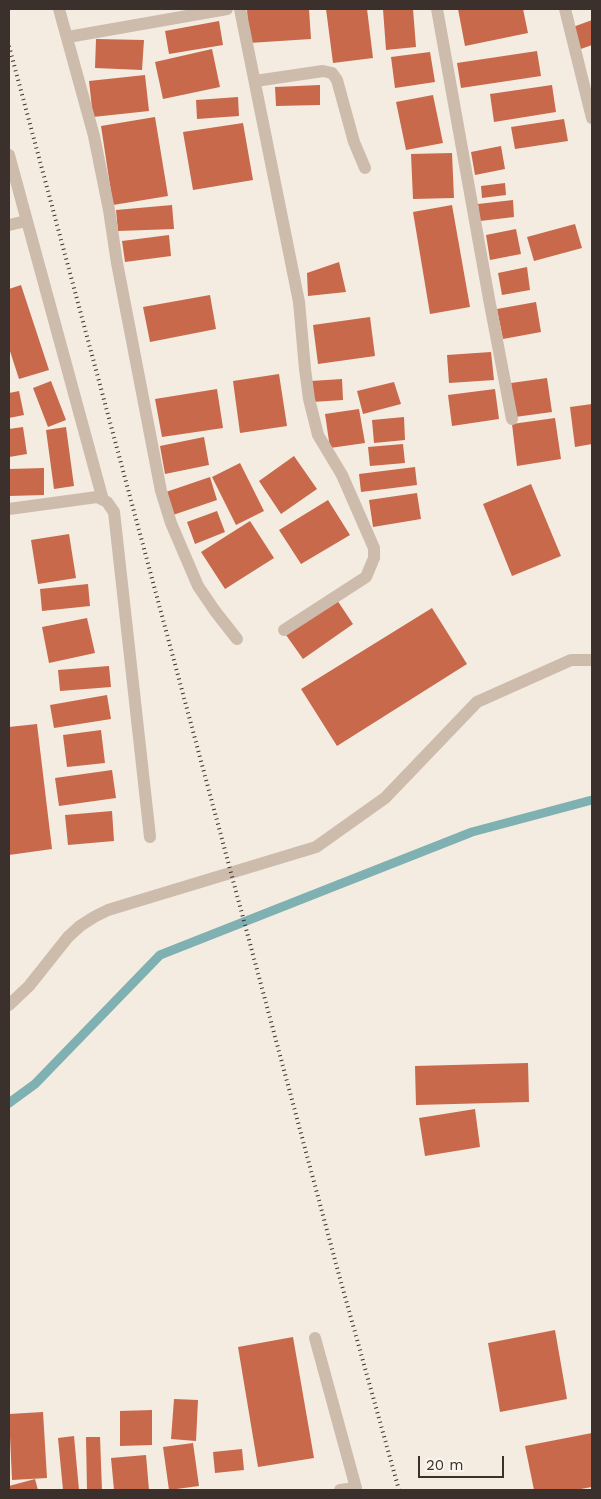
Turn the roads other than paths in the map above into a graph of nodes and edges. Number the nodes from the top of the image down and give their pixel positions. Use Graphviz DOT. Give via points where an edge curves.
graph roads {
  1 [pos="59,9"];
  2 [pos="227,9"];
  3 [pos="240,9"];
  4 [pos="437,9"];
  5 [pos="565,9"];
  6 [pos="68,37"];
  7 [pos="255,81"];
  8 [pos="592,118"];
  9 [pos="9,155"];
  10 [pos="365,168"];
  11 [pos="26,220"];
  12 [pos="9,225"];
  13 [pos="512,419"];
  14 [pos="104,500"];
  15 [pos="9,509"];
  16 [pos="284,630"];
  17 [pos="237,639"];
  18 [pos="592,660"];
  19 [pos="150,837"];
  20 [pos="9,1005"];
  21 [pos="315,1338"];
  22 [pos="356,1489"];
  23 [pos="340,1490"];
  1 -- 6 [label="street"];
  2 -- 6 [label="street"];
  3 -- 7 [label="street"];
  4 -- 13 [label="street"];
  5 -- 8 [label="street"];
  6 -- 17 [label="street" via="96,145 161,491 171,524 198,586"];
  7 -- 10 [label="street" via="323,71 332,73"];
  7 -- 16 [label="street" via="299,302 309,399 318,435 342,475 374,548 374,558 366,576"];
  9 -- 11 [label="street"];
  11 -- 12 [label="street"];
  11 -- 14 [label="street"];
  14 -- 15 [label="street" via="92,497"];
  14 -- 19 [label="street" via="114,512"];
  18 -- 20 [label="street" via="571,660 477,702 385,798 316,847 94,917 68,937 29,986"];
  21 -- 22 [label="street"];
  22 -- 23 [label="street"];
}
